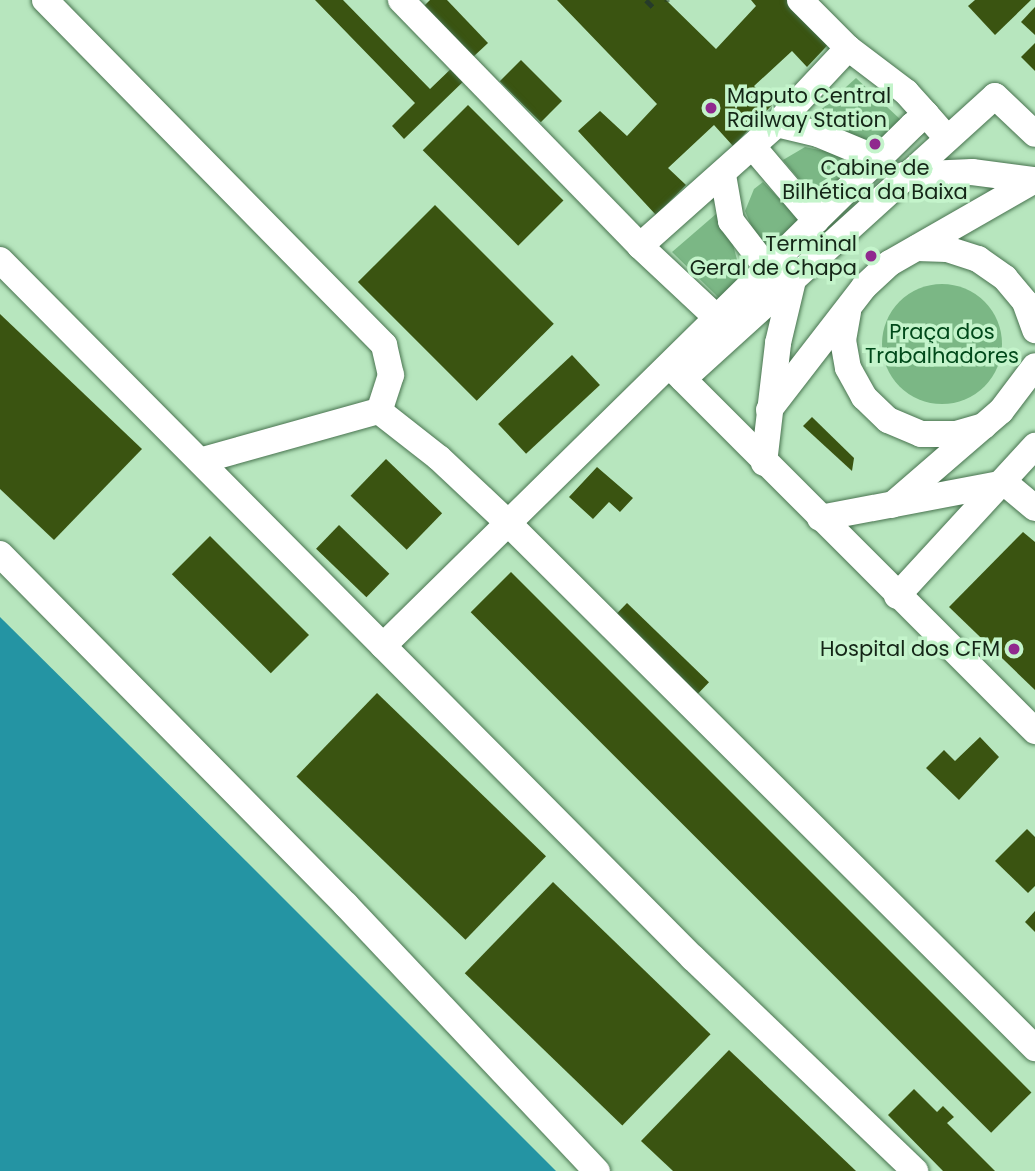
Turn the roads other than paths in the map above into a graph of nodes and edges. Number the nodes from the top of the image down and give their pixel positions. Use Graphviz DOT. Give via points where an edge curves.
graph roads {
  1 [pos="45,0"];
  2 [pos="401,0"];
  3 [pos="800,0"];
  4 [pos="848,48"];
  5 [pos="926,114"];
  6 [pos="777,124"];
  7 [pos="1035,134"];
  8 [pos="943,139"];
  9 [pos="753,147"];
  10 [pos="878,159"];
  11 [pos="723,175"];
  12 [pos="904,175"];
  13 [pos="1034,180"];
  14 [pos="816,221"];
  15 [pos="640,246"];
  16 [pos="917,248"];
  17 [pos="0,260"];
  18 [pos="768,269"];
  19 [pos="794,275"];
  20 [pos="849,307"];
  21 [pos="717,318"];
  22 [pos="1035,330"];
  23 [pos="1035,366"];
  24 [pos="677,373"];
  25 [pos="769,410"];
  26 [pos="379,411"];
  27 [pos="984,426"];
  28 [pos="1035,446"];
  29 [pos="203,460"];
  30 [pos="764,463"];
  31 [pos="1005,483"];
  32 [pos="888,508"];
  33 [pos="1035,508"];
  34 [pos="820,518"];
  35 [pos="506,521"];
  36 [pos="0,554"];
  37 [pos="897,596"];
  38 [pos="383,646"];
  39 [pos="1035,731"];
  40 [pos="1035,1048"];
  41 [pos="597,1171"];
  42 [pos="915,1171"];
  1 -- 26 [label="street" via="384,345 391,375"];
  2 -- 15 [label="street"];
  3 -- 4 [label="street"];
  4 -- 5 [label="street" via="906,92"];
  4 -- 6 [label="street"];
  5 -- 8 [label="street"];
  5 -- 10 [label="street"];
  6 -- 9 [label="street"];
  6 -- 10 [label="street" via="818,134"];
  7 -- 8 [label="street" via="995,96"];
  8 -- 12 [label="street"];
  9 -- 11 [label="street"];
  9 -- 14 [label="street"];
  10 -- 14 [label="street"];
  11 -- 15 [label="street"];
  11 -- 18 [label="street" via="731,221"];
  12 -- 13 [label="street" via="972,172"];
  12 -- 19 [label="street"];
  13 -- 16 [label="street"];
  14 -- 18 [label="street"];
  15 -- 21 [label="street"];
  16 -- 20 [label="street" via="890,263"];
  16 -- 22 [label="street" via="947,249 978,259 1005,278 1025,302"];
  17 -- 29 [label="street"];
  18 -- 21 [label="street"];
  19 -- 24 [label="street"];
  19 -- 25 [label="street"];
  20 -- 25 [label="street"];
  20 -- 27 [label="street" via="843,340 848,368 864,397 888,420 921,434 956,434"];
  21 -- 24 [label="street"];
  23 -- 27 [label="street"];
  24 -- 30 [label="street"];
  24 -- 35 [label="street"];
  25 -- 30 [label="street"];
  26 -- 29 [label="street"];
  26 -- 35 [label="street" via="439,458"];
  27 -- 32 [label="street"];
  28 -- 31 [label="street"];
  29 -- 38 [label="street"];
  30 -- 34 [label="street"];
  31 -- 32 [label="street"];
  31 -- 33 [label="street"];
  31 -- 37 [label="street"];
  32 -- 34 [label="street"];
  34 -- 37 [label="street"];
  35 -- 38 [label="street"];
  35 -- 40 [label="street"];
  36 -- 41 [label="street" via="346,905"];
  37 -- 39 [label="street"];
  38 -- 42 [label="street" via="693,958"];
}
